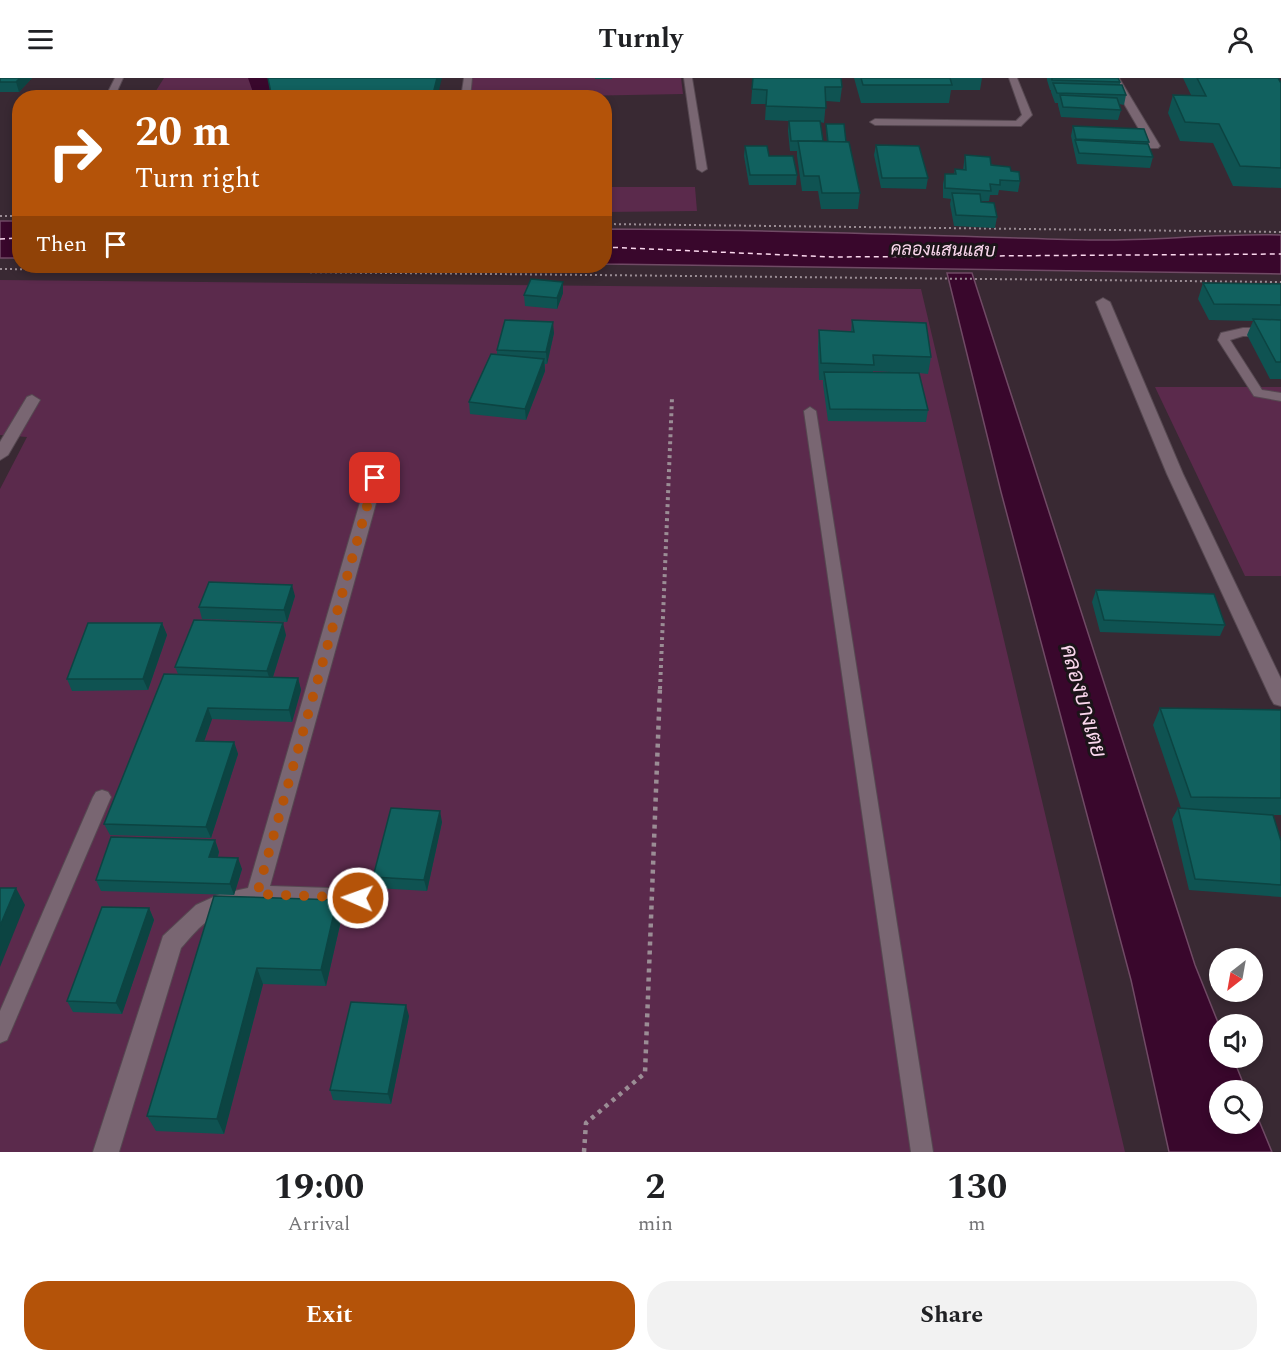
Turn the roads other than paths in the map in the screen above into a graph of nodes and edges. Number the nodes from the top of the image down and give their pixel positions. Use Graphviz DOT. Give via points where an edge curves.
graph roads {
  1 [pos="688,78"];
  2 [pos="1013,78"];
  3 [pos="1114,78"];
  4 [pos="875,122"];
  5 [pos="1154,146"];
  6 [pos="702,169"];
  7 [pos="1103,302"];
  8 [pos="1281,332"];
  9 [pos="1281,397"];
  10 [pos="32,400"];
  11 [pos="810,411"];
  12 [pos="0,455"];
  13 [pos="375,478"];
  14 [pos="1281,699"];
  15 [pos="102,797"];
  16 [pos="257,894"];
  17 [pos="358,898"];
  18 [pos="0,1034"];
  19 [pos="106,1152"];
  20 [pos="922,1152"];
  1 -- 6 [label="lane"];
  2 -- 4 [label="lane" via="1027,115 1018,124"];
  3 -- 5 [label="street"];
  7 -- 14 [label="street" via="1175,474"];
  8 -- 9 [label="lane" via="1243,332 1225,336 1224,340 1258,393"];
  10 -- 12 [label="street"];
  11 -- 20 [label="lane"];
  13 -- 16 [label="street"];
  15 -- 18 [label="lane"];
  16 -- 17 [label="street"];
  16 -- 19 [label="street" via="205,911 171,944"];
}
